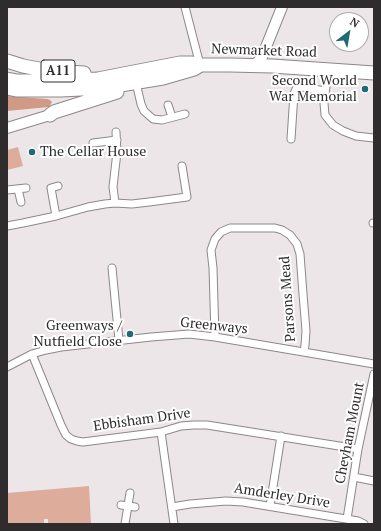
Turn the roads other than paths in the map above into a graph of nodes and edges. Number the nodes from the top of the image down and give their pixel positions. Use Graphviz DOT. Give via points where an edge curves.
graph roads {
  1 [pos="185,7"];
  2 [pos="282,7"];
  3 [pos="268,43"];
  4 [pos="7,61"];
  5 [pos="200,65"];
  6 [pos="255,65"];
  7 [pos="272,66"];
  8 [pos="328,69"];
  9 [pos="374,73"];
  10 [pos="109,78"];
  11 [pos="163,78"];
  12 [pos="7,79"];
  13 [pos="136,86"];
  14 [pos="7,88"];
  15 [pos="325,91"];
  16 [pos="168,105"];
  17 [pos="47,113"];
  18 [pos="184,114"];
  19 [pos="172,117"];
  20 [pos="7,128"];
  21 [pos="116,132"];
  22 [pos="374,138"];
  23 [pos="291,139"];
  24 [pos="117,140"];
  25 [pos="93,143"];
  26 [pos="182,166"];
  27 [pos="51,187"];
  28 [pos="26,188"];
  29 [pos="18,189"];
  30 [pos="7,190"];
  31 [pos="20,202"];
  32 [pos="115,203"];
  33 [pos="56,216"];
  34 [pos="7,226"];
  35 [pos="112,268"];
  36 [pos="215,337"];
  37 [pos="119,340"];
  38 [pos="304,352"];
  39 [pos="32,354"];
  40 [pos="374,364"];
  41 [pos="7,367"];
  42 [pos="374,374"];
  43 [pos="161,432"];
  44 [pos="281,436"];
  45 [pos="358,450"];
  46 [pos="354,476"];
  47 [pos="374,481"];
  48 [pos="130,493"];
  49 [pos="124,505"];
  50 [pos="270,506"];
  51 [pos="135,507"];
  52 [pos="172,507"];
  53 [pos="347,520"];
  54 [pos="125,524"];
  55 [pos="174,524"];
  56 [pos="364,524"];
  1 -- 5 [label="street"];
  2 -- 3 [label="street"];
  3 -- 6 [label="street"];
  3 -- 7 [label="street" via="268,60"];
  4 -- 10 [label="highway, A11" via="50,71 80,72 105,75"];
  5 -- 6 [label="highway, Newmarket Road / A11"];
  5 -- 10 [label="highway, Newmarket Road / A11" via="180,63"];
  5 -- 11 [label="highway, Newmarket Road / A11"];
  6 -- 7 [label="highway, Newmarket Road / A11"];
  7 -- 8 [label="highway, Newmarket Road / A11"];
  8 -- 9 [label="highway, Newmarket Road / A11"];
  8 -- 15 [label="street"];
  10 -- 12 [label="highway, Newmarket Road / A11" via="68,81"];
  11 -- 13 [label="highway"];
  11 -- 14 [label="highway, Newmarket Road / A11" via="102,88"];
  13 -- 17 [label="highway"];
  13 -- 19 [label="street" via="140,104 147,114 158,120"];
  15 -- 22 [label="street" via="325,115 333,125 343,132"];
  15 -- 23 [label="street" via="302,87 296,89"];
  16 -- 19 [label="street"];
  17 -- 20 [label="street"];
  18 -- 19 [label="street"];
  21 -- 24 [label="street"];
  24 -- 25 [label="street"];
  24 -- 32 [label="street" via="113,187"];
  26 -- 32 [label="street" via="188,199"];
  27 -- 33 [label="street"];
  28 -- 29 [label="street"];
  29 -- 30 [label="street"];
  29 -- 31 [label="street"];
  32 -- 33 [label="street"];
  33 -- 34 [label="street"];
  35 -- 37 [label="street"];
  36 -- 37 [label="street, Greenways" via="189,334"];
  36 -- 38 [label="street, Greenways"];
  36 -- 38 [label="street, Parsons Mead" via="211,250 215,239 230,228 275,228 290,235 297,244 300,254 306,331"];
  37 -- 39 [label="street, Greenways" via="61,347"];
  38 -- 40 [label="street, Greenways"];
  39 -- 41 [label="street, Greenways"];
  39 -- 43 [label="street, Ebbisham Drive" via="61,425 66,435 72,439 83,442"];
  42 -- 45 [label="street, Cheyham Mount"];
  43 -- 44 [label="street, Ebbisham Drive" via="181,426 207,425"];
  43 -- 52 [label="street"];
  44 -- 45 [label="street, Ebbisham Drive"];
  44 -- 50 [label="street"];
  45 -- 46 [label="street, Cheyham Mount"];
  46 -- 47 [label="street"];
  46 -- 53 [label="street, Cheyham Mount"];
  48 -- 49 [label="street"];
  49 -- 51 [label="street"];
  49 -- 54 [label="street"];
  50 -- 52 [label="street, Amderley Drive" via="226,501"];
  50 -- 53 [label="street, Amderley Drive"];
  52 -- 55 [label="street"];
  53 -- 56 [label="street, Amderley Drive"];
}
